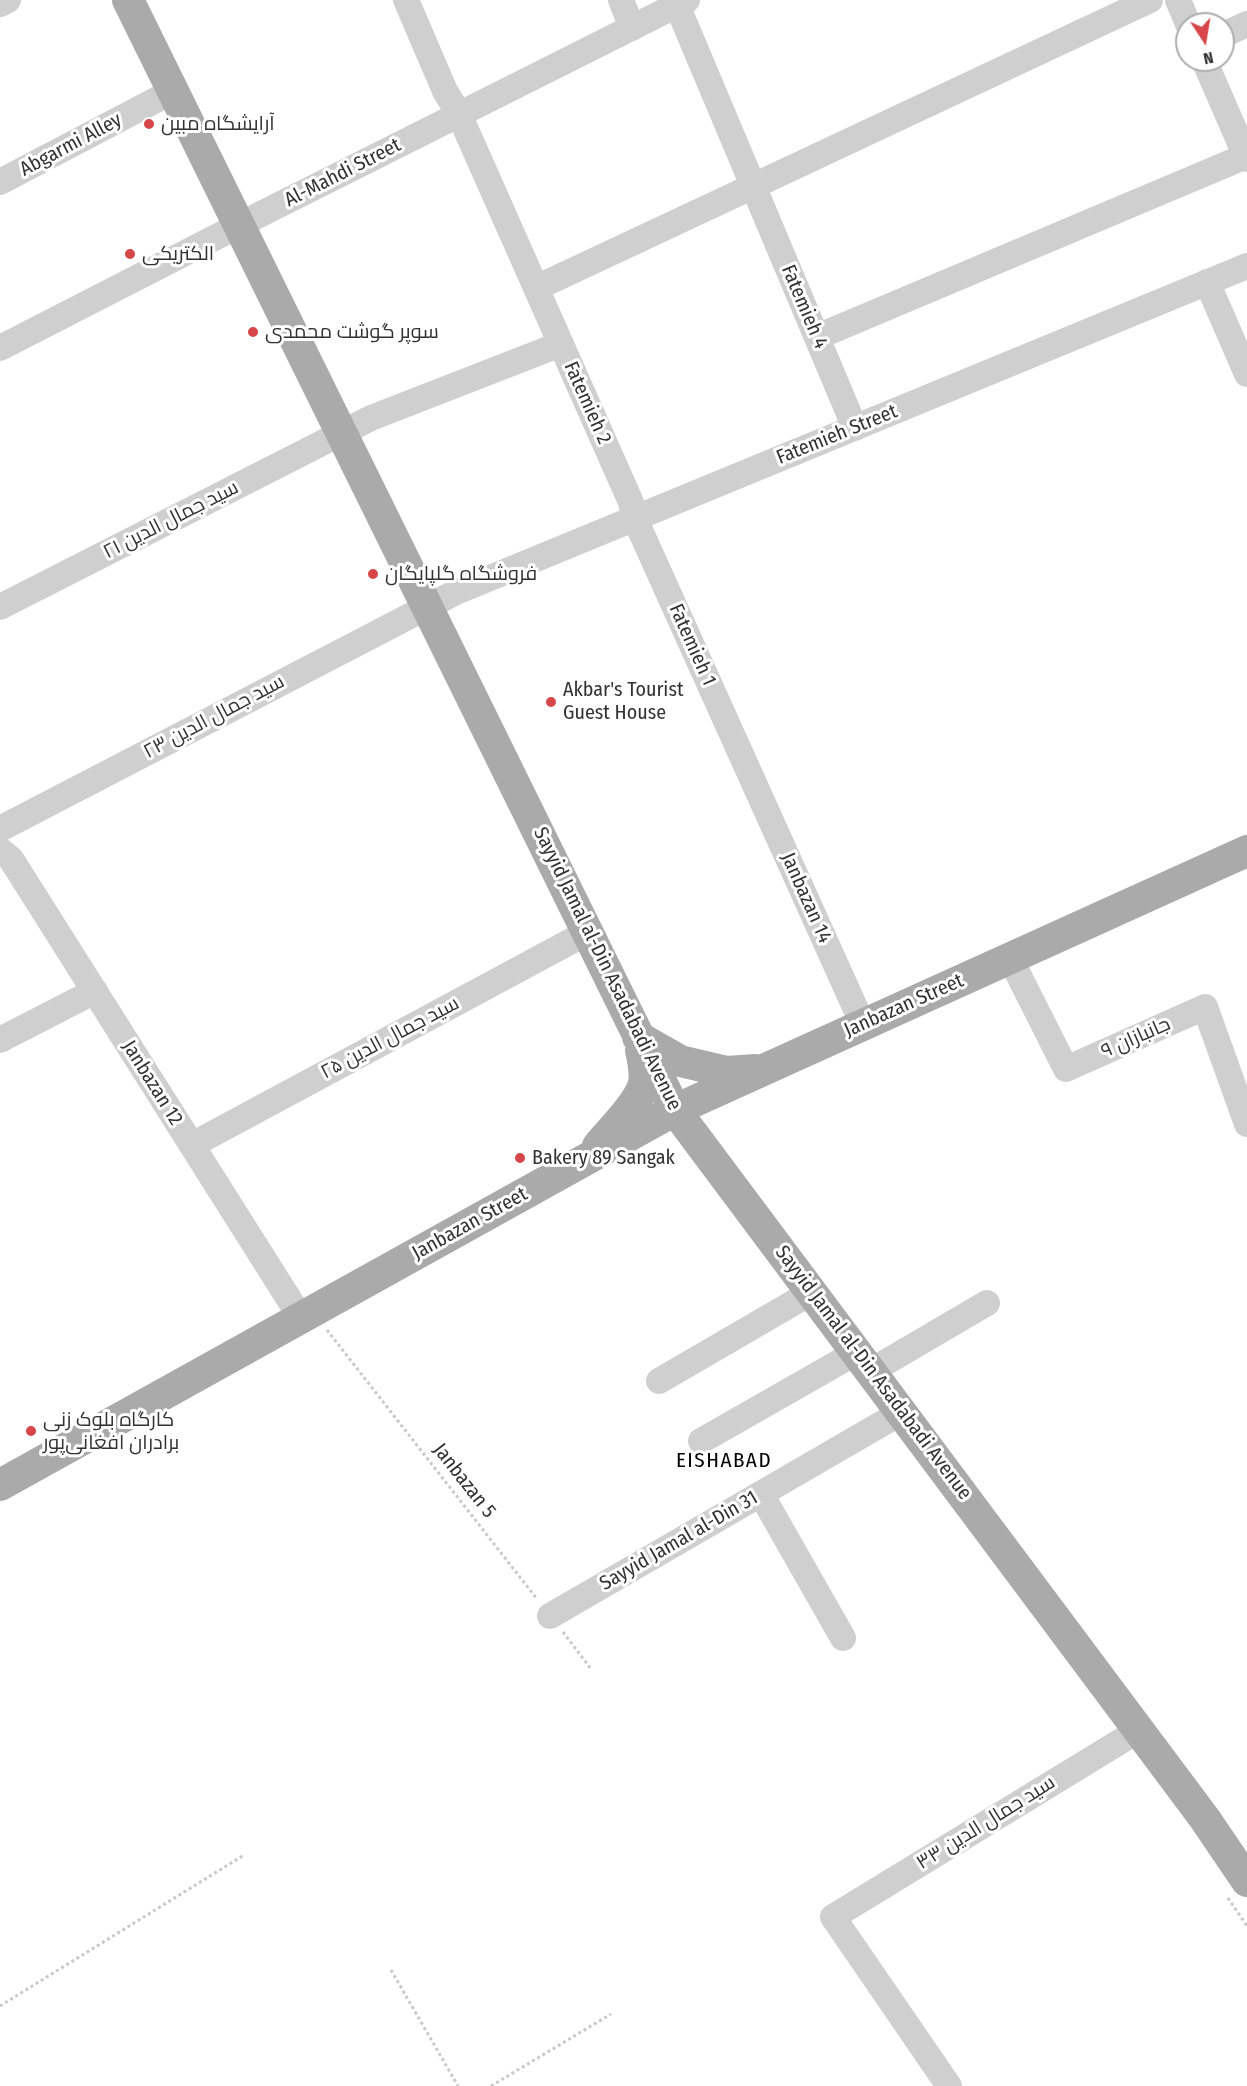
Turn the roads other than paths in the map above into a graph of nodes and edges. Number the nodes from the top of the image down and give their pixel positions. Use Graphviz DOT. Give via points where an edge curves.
graph roads {
  1 [pos="8,0"];
  2 [pos="128,0"];
  3 [pos="406,0"];
  4 [pos="621,0"];
  5 [pos="1150,0"];
  6 [pos="682,2"];
  7 [pos="0,4"];
  8 [pos="632,28"];
  9 [pos="1209,72"];
  10 [pos="173,91"];
  11 [pos="459,114"];
  12 [pos="1246,158"];
  13 [pos="0,182"];
  14 [pos="753,186"];
  15 [pos="240,225"];
  16 [pos="1247,266"];
  17 [pos="1207,282"];
  18 [pos="536,288"];
  19 [pos="817,337"];
  20 [pos="561,344"];
  21 [pos="0,348"];
  22 [pos="1247,374"];
  23 [pos="855,428"];
  24 [pos="343,433"];
  25 [pos="636,518"];
  26 [pos="0,606"];
  27 [pos="429,606"];
  28 [pos="749,771"];
  29 [pos="0,829"];
  30 [pos="0,850"];
  31 [pos="1247,851"];
  32 [pos="588,932"];
  33 [pos="1010,958"];
  34 [pos="95,992"];
  35 [pos="863,1025"];
  36 [pos="638,1037"];
  37 [pos="0,1040"];
  38 [pos="763,1070"];
  39 [pos="675,1110"];
  40 [pos="1247,1124"];
  41 [pos="192,1145"];
  42 [pos="586,1159"];
  43 [pos="812,1292"];
  44 [pos="987,1303"];
  45 [pos="307,1315"];
  46 [pos="864,1361"];
  47 [pos="659,1381"];
  48 [pos="902,1412"];
  49 [pos="701,1441"];
  50 [pos="0,1485"];
  51 [pos="761,1494"];
  52 [pos="550,1616"];
  53 [pos="843,1638"];
  54 [pos="1139,1730"];
  55 [pos="1247,1881"];
  56 [pos="949,2086"];
  1 -- 7 [label="street"];
  2 -- 10 [label="main road, Sayyid Jamal al-Din Asadabadi Avenue"];
  3 -- 11 [label="street, Fatemieh 2"];
  4 -- 8 [label="street"];
  5 -- 14 [label="street"];
  6 -- 8 [label="street, Al-Mahdi Street"];
  6 -- 14 [label="street, Fatemieh 4"];
  8 -- 11 [label="street, Al-Mahdi Street"];
  9 -- 12 [label="street"];
  10 -- 13 [label="street, Abgarmi Alley"];
  10 -- 15 [label="main road, Sayyid Jamal al-Din Asadabadi Avenue"];
  11 -- 15 [label="street, Al-Mahdi Street"];
  11 -- 18 [label="street, Fatemieh 2"];
  12 -- 19 [label="street"];
  14 -- 18 [label="street"];
  14 -- 19 [label="street, Fatemieh 4"];
  15 -- 21 [label="street, Al-Mahdi Street"];
  15 -- 24 [label="main road, Sayyid Jamal al-Din Asadabadi Avenue"];
  16 -- 17 [label="street, Fatemieh Street"];
  17 -- 22 [label="street"];
  17 -- 23 [label="street, Fatemieh Street"];
  18 -- 20 [label="street, Fatemieh 2"];
  19 -- 23 [label="street, Fatemieh 4"];
  20 -- 24 [label="street, سید جمال الدین ۲۱" via="371,418"];
  20 -- 25 [label="street, Fatemieh 2"];
  23 -- 25 [label="street, Fatemieh Street"];
  24 -- 26 [label="street, سید جمال الدین ۲۱"];
  24 -- 27 [label="main road, Sayyid Jamal al-Din Asadabadi Avenue"];
  25 -- 27 [label="street, Fatemieh Street"];
  25 -- 28 [label="street, Fatemieh 1"];
  27 -- 29 [label="street, سید جمال الدین ۲۳"];
  27 -- 32 [label="main road, Sayyid Jamal al-Din Asadabadi Avenue"];
  28 -- 35 [label="street, Janbazan 14"];
  30 -- 34 [label="street, Janbazan 12" via="11,859"];
  31 -- 33 [label="main road, Janbazan Street"];
  32 -- 36 [label="main road, Sayyid Jamal al-Din Asadabadi Avenue"];
  32 -- 41 [label="street, سید جمال الدین ۲۵"];
  33 -- 35 [label="main road, Janbazan Street"];
  33 -- 40 [label="street, جانبازان ۹" via="1066,1069 1206,1007"];
  34 -- 37 [label="street"];
  34 -- 41 [label="street, Janbazan 12"];
  35 -- 38 [label="main road, Janbazan Street"];
  36 -- 38 [label="main road" via="680,1061 727,1072"];
  36 -- 39 [label="main road, Sayyid Jamal al-Din Asadabadi Avenue"];
  36 -- 42 [label="main road" via="644,1064 639,1096"];
  38 -- 39 [label="main road, Janbazan Street"];
  39 -- 42 [label="main road, Janbazan Street"];
  39 -- 43 [label="main road, Sayyid Jamal al-Din Asadabadi Avenue"];
  41 -- 45 [label="street, Janbazan 12"];
  42 -- 45 [label="main road, Janbazan Street"];
  43 -- 46 [label="main road, Sayyid Jamal al-Din Asadabadi Avenue"];
  43 -- 47 [label="street"];
  44 -- 46 [label="street"];
  45 -- 50 [label="main road, Janbazan Street"];
  46 -- 48 [label="main road, Sayyid Jamal al-Din Asadabadi Avenue"];
  46 -- 49 [label="street"];
  48 -- 51 [label="street, Sayyid Jamal al-Din 31"];
  48 -- 54 [label="main road, Sayyid Jamal al-Din Asadabadi Avenue"];
  51 -- 52 [label="street, Sayyid Jamal al-Din 31"];
  51 -- 53 [label="street"];
  54 -- 55 [label="main road, Sayyid Jamal al-Din Asadabadi Avenue"];
  54 -- 56 [label="street, سید جمال الدین ۳۳" via="833,1917"];
}
